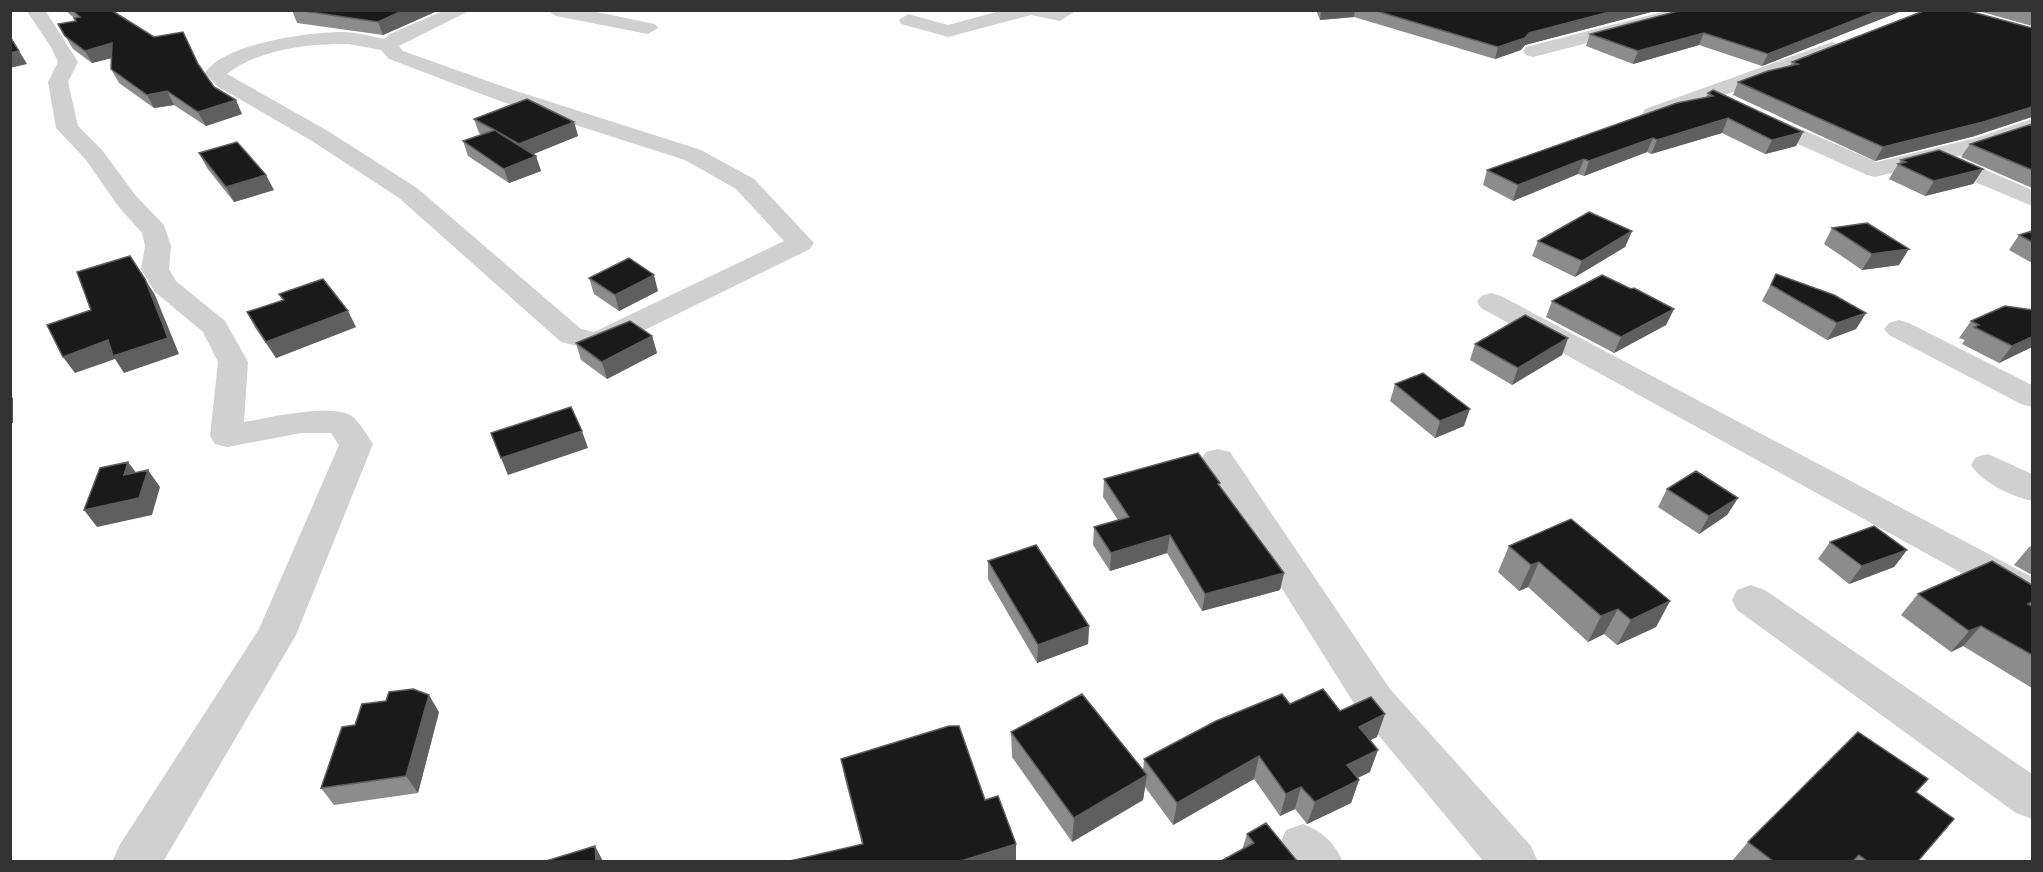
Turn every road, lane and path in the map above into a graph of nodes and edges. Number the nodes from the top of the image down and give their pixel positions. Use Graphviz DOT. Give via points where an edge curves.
graph roads {
  1 [pos="35,10"];
  2 [pos="462,10"];
  3 [pos="556,10"];
  4 [pos="1027,10"];
  5 [pos="1034,10"];
  6 [pos="1068,10"];
  7 [pos="1694,10"];
  8 [pos="909,20"];
  9 [pos="648,28"];
  10 [pos="1854,40"];
  11 [pos="388,46"];
  12 [pos="1533,51"];
  13 [pos="1709,94"];
  14 [pos="1631,122"];
  15 [pos="2032,126"];
  16 [pos="1933,156"];
  17 [pos="2032,199"];
  18 [pos="1491,302"];
  19 [pos="1899,329"];
  20 [pos="2032,397"];
  21 [pos="1218,460"];
  22 [pos="1988,465"];
  23 [pos="2032,489"];
  24 [pos="2032,594"];
  25 [pos="1751,600"];
  26 [pos="2032,799"];
  27 [pos="136,861"];
  28 [pos="1514,861"];
  1 -- 27 [label="street" via="68,62 58,82 67,128 155,231 155,269 165,286 215,327 233,362 228,436 301,422 340,423 356,444 276,635"];
  2 -- 11 [label="street" via="397,38"];
  3 -- 9 [label="street"];
  4 -- 8 [label="street" via="948,31"];
  5 -- 6 [label="street" via="1060,15"];
  7 -- 12 [label="street"];
  10 -- 13 [label="street"];
  11 -- 11 [label="street" via="345,37 322,39 235,60 215,73 408,193 571,336 597,342 801,243 745,184 693,155 494,91 396,55"];
  13 -- 14 [label="street"];
  13 -- 16 [label="street" via="1867,168 1883,170"];
  15 -- 16 [label="street"];
  16 -- 17 [label="street"];
  18 -- 24 [label="street"];
  19 -- 20 [label="street"];
  21 -- 28 [label="street" via="1375,701"];
  22 -- 23 [label="street"];
  25 -- 26 [label="street"];
}
